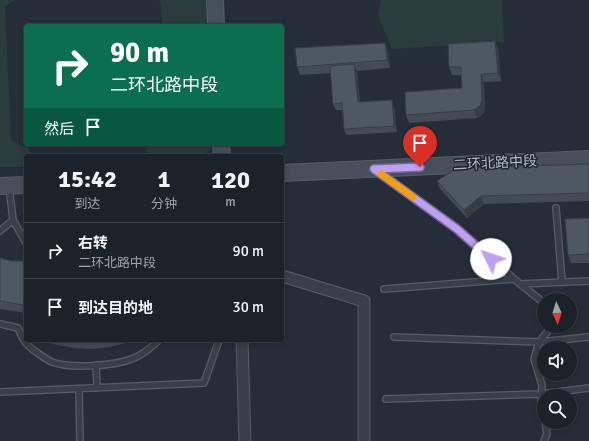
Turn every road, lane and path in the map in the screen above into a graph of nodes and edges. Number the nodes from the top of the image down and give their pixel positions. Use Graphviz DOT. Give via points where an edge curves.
graph roads {
  1 [pos="215,0"];
  2 [pos="216,24"];
  3 [pos="589,159"];
  4 [pos="374,169"];
  5 [pos="284,173"];
  6 [pos="24,185"];
  7 [pos="5,186"];
  8 [pos="556,208"];
  9 [pos="13,220"];
  10 [pos="0,231"];
  11 [pos="24,239"];
  12 [pos="284,277"];
  13 [pos="514,279"];
  14 [pos="589,281"];
  15 [pos="562,282"];
  16 [pos="520,284"];
  17 [pos="384,289"];
  18 [pos="537,297"];
  19 [pos="0,324"];
  20 [pos="546,333"];
  21 [pos="394,337"];
  22 [pos="589,337"];
  23 [pos="24,339"];
  24 [pos="540,341"];
  25 [pos="549,341"];
  26 [pos="25,342"];
  27 [pos="157,342"];
  28 [pos="218,342"];
  29 [pos="242,342"];
  30 [pos="537,342"];
  31 [pos="537,349"];
  32 [pos="96,365"];
  33 [pos="537,369"];
  34 [pos="97,388"];
  35 [pos="589,388"];
  36 [pos="79,389"];
  37 [pos="577,390"];
  38 [pos="2,391"];
  39 [pos="537,394"];
  40 [pos="386,399"];
  41 [pos="546,429"];
  42 [pos="80,441"];
  43 [pos="245,441"];
  44 [pos="364,441"];
  45 [pos="544,441"];
  1 -- 2 [label="main road"];
  3 -- 4 [label="main road, 二环北路中段"];
  4 -- 5 [label="main road, 二环北路中段"];
  4 -- 13 [label="lane" via="457,229"];
  6 -- 7 [label="main road"];
  7 -- 9 [label="lane"];
  8 -- 15 [label="lane"];
  9 -- 10 [label="lane"];
  9 -- 11 [label="lane"];
  12 -- 44 [label="street" via="364,302"];
  13 -- 16 [label="lane"];
  13 -- 17 [label="lane"];
  14 -- 15 [label="lane"];
  15 -- 16 [label="lane"];
  16 -- 18 [label="lane"];
  19 -- 23 [label="lane" via="18,328"];
  20 -- 24 [label="lane"];
  21 -- 30 [label="lane"];
  22 -- 25 [label="lane"];
  26 -- 32 [label="lane" via="51,362"];
  27 -- 32 [label="lane" via="134,358"];
  28 -- 34 [label="lane" via="204,383"];
  29 -- 43 [label="street"];
  31 -- 33 [label="lane" via="534,359"];
  32 -- 34 [label="lane"];
  34 -- 36 [label="lane"];
  35 -- 37 [label="lane"];
  36 -- 38 [label="lane"];
  36 -- 42 [label="lane"];
  39 -- 40 [label="lane"];
  41 -- 45 [label="lane"];
}
